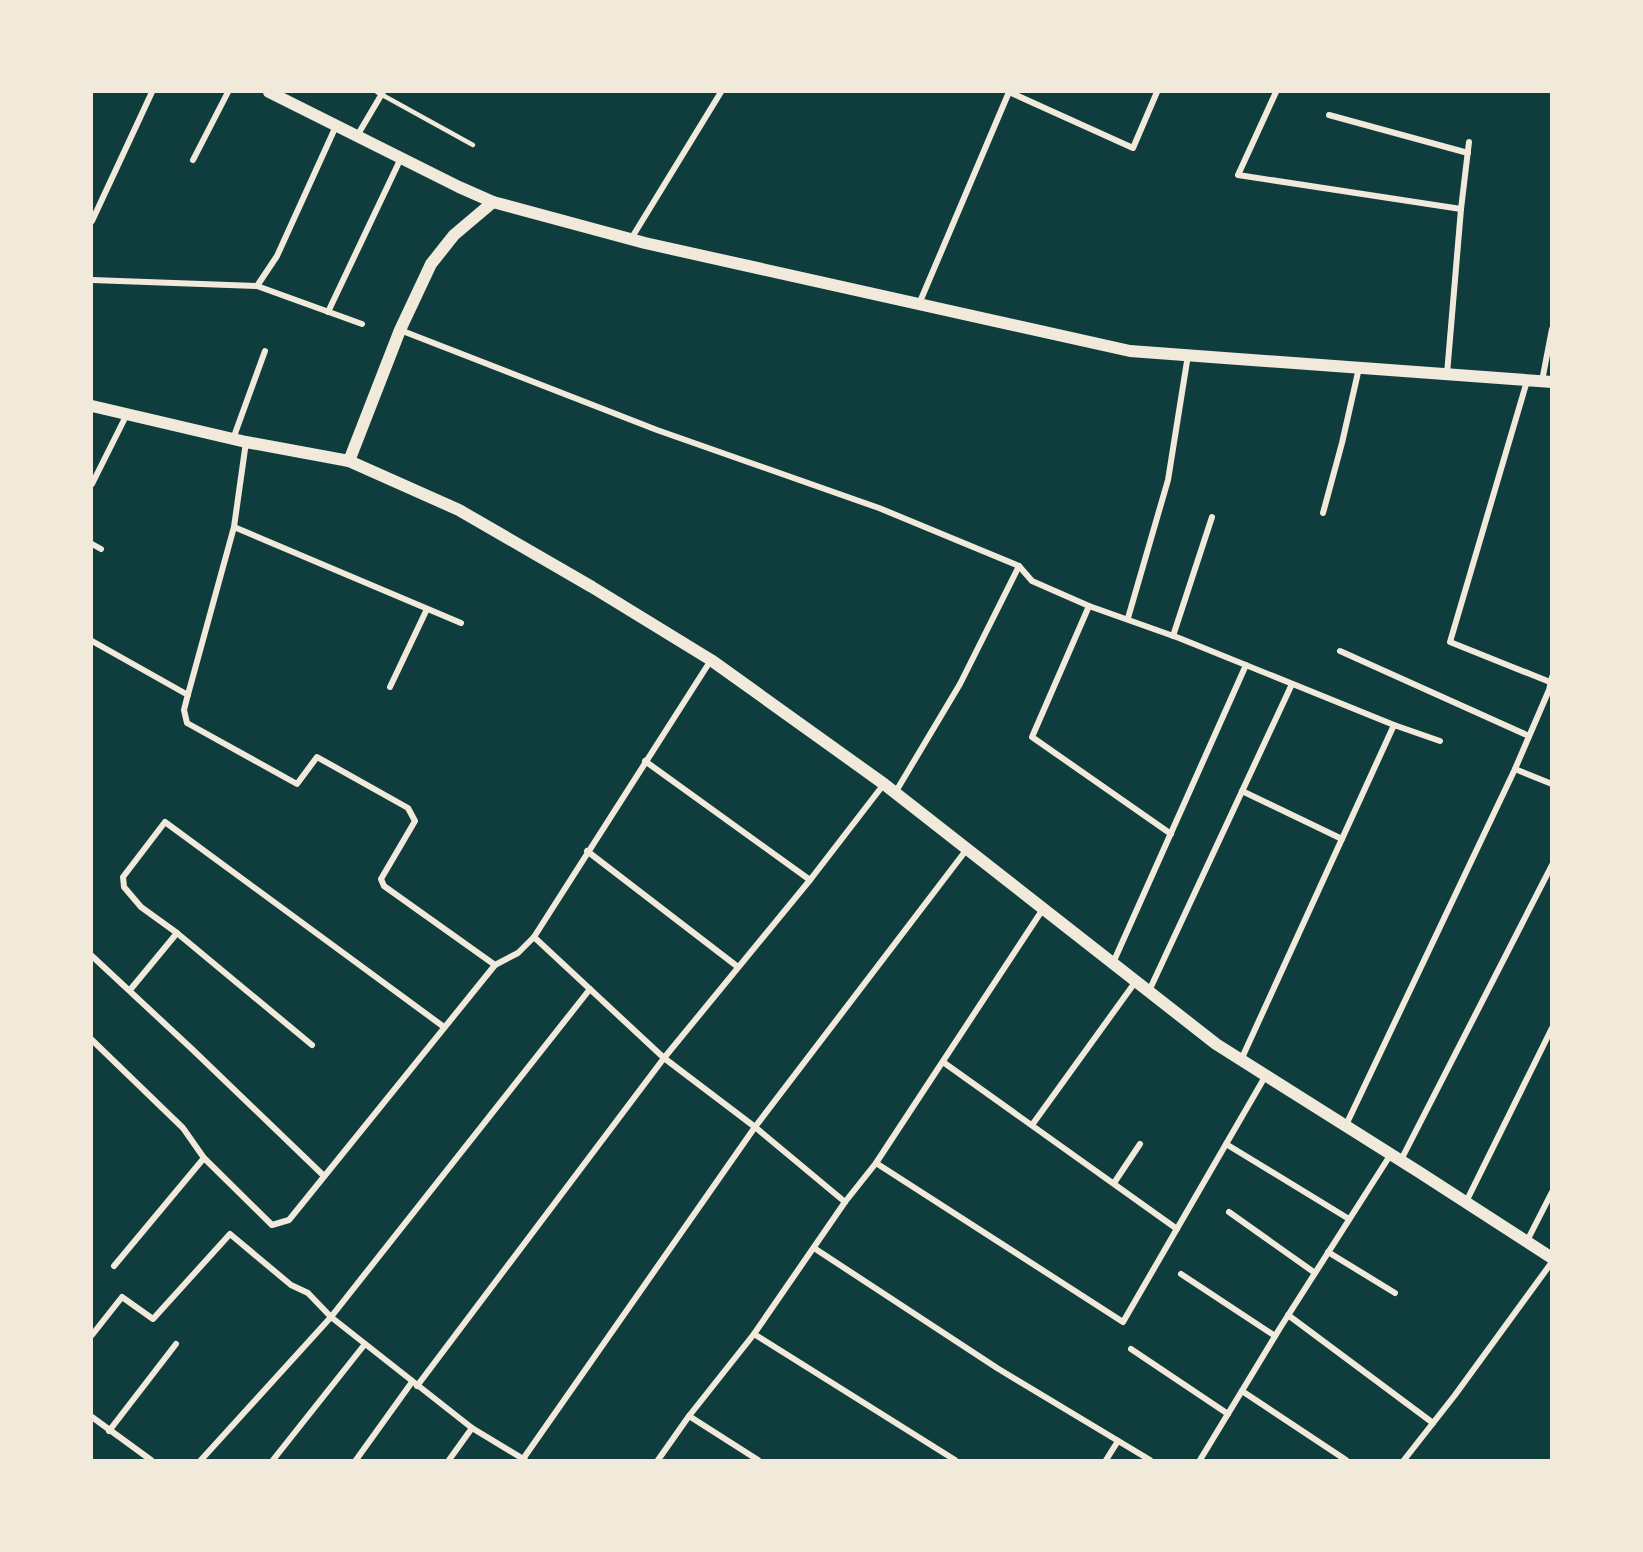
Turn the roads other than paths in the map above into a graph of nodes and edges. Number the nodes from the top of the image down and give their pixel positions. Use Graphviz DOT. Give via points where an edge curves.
graph roads {
  1 [pos="152,92"];
  2 [pos="228,92"];
  3 [pos="269,92"];
  4 [pos="380,92"];
  5 [pos="721,92"];
  6 [pos="1009,92"];
  7 [pos="1157,92"];
  8 [pos="1276,92"];
  9 [pos="1329,115"];
  10 [pos="337,126"];
  11 [pos="357,136"];
  12 [pos="1469,142"];
  13 [pos="473,145"];
  14 [pos="1468,153"];
  15 [pos="401,158"];
  16 [pos="193,160"];
  17 [pos="493,202"];
  18 [pos="1461,209"];
  19 [pos="92,220"];
  20 [pos="631,239"];
  21 [pos="92,280"];
  22 [pos="257,286"];
  23 [pos="918,304"];
  24 [pos="328,312"];
  25 [pos="362,324"];
  26 [pos="1551,329"];
  27 [pos="400,330"];
  28 [pos="265,351"];
  29 [pos="1188,356"];
  30 [pos="1359,368"];
  31 [pos="1447,375"];
  32 [pos="1527,381"];
  33 [pos="1547,382"];
  34 [pos="92,406"];
  35 [pos="127,414"];
  36 [pos="233,439"];
  37 [pos="246,442"];
  38 [pos="349,461"];
  39 [pos="92,483"];
  40 [pos="1323,513"];
  41 [pos="1212,517"];
  42 [pos="234,527"];
  43 [pos="92,544"];
  44 [pos="101,549"];
  45 [pos="1019,566"];
  46 [pos="1089,606"];
  47 [pos="427,609"];
  48 [pos="1128,618"];
  49 [pos="461,623"];
  50 [pos="1173,636"];
  51 [pos="92,641"];
  52 [pos="1340,651"];
  53 [pos="711,660"];
  54 [pos="1246,665"];
  55 [pos="1551,679"];
  56 [pos="1292,684"];
  57 [pos="390,687"];
  58 [pos="188,695"];
  59 [pos="1394,725"];
  60 [pos="1529,736"];
  61 [pos="1440,741"];
  62 [pos="645,761"];
  63 [pos="1515,769"];
  64 [pos="884,784"];
  65 [pos="1551,784"];
  66 [pos="1242,791"];
  67 [pos="894,793"];
  68 [pos="1171,834"];
  69 [pos="1342,839"];
  70 [pos="967,849"];
  71 [pos="587,851"];
  72 [pos="1551,865"];
  73 [pos="810,880"];
  74 [pos="1043,909"];
  75 [pos="177,933"];
  76 [pos="534,937"];
  77 [pos="92,956"];
  78 [pos="1113,963"];
  79 [pos="495,965"];
  80 [pos="738,967"];
  81 [pos="1136,981"];
  82 [pos="590,989"];
  83 [pos="130,990"];
  84 [pos="1149,991"];
  85 [pos="444,1027"];
  86 [pos="1551,1028"];
  87 [pos="92,1040"];
  88 [pos="312,1045"];
  89 [pos="664,1058"];
  90 [pos="1241,1060"];
  91 [pos="943,1062"];
  92 [pos="1266,1075"];
  93 [pos="1032,1125"];
  94 [pos="1346,1125"];
  95 [pos="755,1127"];
  96 [pos="1140,1144"];
  97 [pos="1226,1144"];
  98 [pos="1396,1157"];
  99 [pos="204,1158"];
  100 [pos="876,1163"];
  101 [pos="324,1176"];
  102 [pos="1114,1184"];
  103 [pos="1551,1192"];
  104 [pos="845,1202"];
  105 [pos="1466,1202"];
  106 [pos="1229,1212"];
  107 [pos="1349,1219"];
  108 [pos="1177,1229"];
  109 [pos="1526,1242"];
  110 [pos="814,1248"];
  111 [pos="1328,1252"];
  112 [pos="1551,1260"];
  113 [pos="114,1266"];
  114 [pos="1315,1273"];
  115 [pos="1181,1274"];
  116 [pos="1395,1293"];
  117 [pos="1288,1315"];
  118 [pos="331,1317"];
  119 [pos="754,1334"];
  120 [pos="92,1335"];
  121 [pos="1275,1336"];
  122 [pos="176,1344"];
  123 [pos="365,1344"];
  124 [pos="1131,1349"];
  125 [pos="414,1384"];
  126 [pos="1242,1391"];
  127 [pos="1228,1414"];
  128 [pos="689,1416"];
  129 [pos="92,1417"];
  130 [pos="1433,1424"];
  131 [pos="472,1428"];
  132 [pos="109,1431"];
  133 [pos="1118,1441"];
  134 [pos="148,1460"];
  135 [pos="524,1460"];
  136 [pos="1201,1460"];
  137 [pos="201,1461"];
  138 [pos="273,1461"];
  139 [pos="356,1461"];
  140 [pos="449,1461"];
  141 [pos="658,1461"];
  142 [pos="758,1461"];
  143 [pos="955,1461"];
  144 [pos="1106,1461"];
  145 [pos="1150,1461"];
  146 [pos="1346,1461"];
  147 [pos="1404,1461"];
  1 -- 19 [label="street"];
  2 -- 16 [label="street"];
  3 -- 10 [label="main road"];
  4 -- 11 [label="street"];
  4 -- 13 [label="lane"];
  5 -- 20 [label="street"];
  6 -- 7 [label="street" via="1133,148"];
  6 -- 23 [label="street"];
  8 -- 18 [label="street" via="1238,175"];
  9 -- 14 [label="street"];
  10 -- 11 [label="main road"];
  10 -- 22 [label="street" via="277,256"];
  11 -- 15 [label="main road"];
  12 -- 14 [label="street"];
  14 -- 18 [label="street"];
  15 -- 17 [label="main road"];
  15 -- 24 [label="street"];
  17 -- 20 [label="main road"];
  17 -- 27 [label="main road" via="454,236 431,264"];
  18 -- 31 [label="street"];
  20 -- 23 [label="main road"];
  21 -- 22 [label="street"];
  22 -- 24 [label="street"];
  23 -- 29 [label="main road" via="1130,351"];
  24 -- 25 [label="street"];
  26 -- 33 [label="street"];
  27 -- 38 [label="main road"];
  27 -- 45 [label="street" via="657,430 879,508"];
  28 -- 36 [label="street"];
  29 -- 30 [label="main road"];
  29 -- 48 [label="street" via="1168,480"];
  30 -- 31 [label="main road"];
  30 -- 40 [label="street"];
  31 -- 32 [label="main road"];
  32 -- 33 [label="main road"];
  32 -- 55 [label="street" via="1450,642"];
  34 -- 35 [label="main road"];
  35 -- 36 [label="main road"];
  35 -- 39 [label="street"];
  36 -- 37 [label="main road"];
  37 -- 38 [label="main road"];
  37 -- 42 [label="street"];
  38 -- 53 [label="main road" via="459,510"];
  41 -- 50 [label="street"];
  42 -- 47 [label="street"];
  42 -- 58 [label="street"];
  43 -- 44 [label="street"];
  45 -- 46 [label="street" via="1032,581"];
  45 -- 67 [label="street" via="960,684"];
  46 -- 48 [label="street"];
  46 -- 68 [label="street" via="1032,737"];
  47 -- 49 [label="street"];
  47 -- 57 [label="street"];
  48 -- 50 [label="street"];
  50 -- 54 [label="street"];
  51 -- 58 [label="street"];
  52 -- 60 [label="street"];
  53 -- 62 [label="street"];
  53 -- 64 [label="main road"];
  54 -- 56 [label="street"];
  54 -- 68 [label="street"];
  55 -- 60 [label="street"];
  56 -- 59 [label="street"];
  56 -- 66 [label="street"];
  58 -- 79 [label="street" via="184,710 187,723 297,784 317,757 408,808 415,821 381,879 384,886"];
  59 -- 61 [label="street"];
  59 -- 69 [label="street"];
  60 -- 63 [label="street"];
  62 -- 71 [label="street"];
  62 -- 73 [label="street"];
  63 -- 65 [label="street"];
  63 -- 94 [label="street"];
  64 -- 67 [label="main road"];
  64 -- 73 [label="street"];
  66 -- 69 [label="street"];
  66 -- 84 [label="street"];
  67 -- 70 [label="main road"];
  68 -- 78 [label="street"];
  69 -- 90 [label="street"];
  70 -- 74 [label="main road"];
  70 -- 95 [label="street"];
  71 -- 76 [label="street"];
  71 -- 80 [label="street"];
  72 -- 98 [label="street"];
  73 -- 80 [label="street"];
  74 -- 78 [label="main road"];
  74 -- 91 [label="street"];
  75 -- 83 [label="street"];
  75 -- 85 [label="street" via="141,907 124,887 123,877 165,822"];
  75 -- 88 [label="street"];
  76 -- 79 [label="street" via="518,953"];
  76 -- 82 [label="street"];
  77 -- 83 [label="street"];
  78 -- 81 [label="main road"];
  79 -- 85 [label="street"];
  80 -- 89 [label="street"];
  81 -- 84 [label="main road"];
  81 -- 93 [label="street"];
  82 -- 89 [label="street"];
  82 -- 118 [label="street"];
  83 -- 101 [label="street"];
  84 -- 90 [label="main road"];
  85 -- 101 [label="street"];
  86 -- 105 [label="street"];
  87 -- 99 [label="street" via="183,1128"];
  89 -- 95 [label="street"];
  89 -- 125 [label="street"];
  90 -- 92 [label="main road"];
  91 -- 93 [label="street"];
  91 -- 100 [label="street"];
  92 -- 94 [label="main road"];
  92 -- 97 [label="street"];
  93 -- 102 [label="street"];
  94 -- 98 [label="main road"];
  95 -- 104 [label="street"];
  95 -- 135 [label="street"];
  96 -- 102 [label="street"];
  97 -- 107 [label="street"];
  97 -- 108 [label="street"];
  98 -- 105 [label="main road"];
  98 -- 107 [label="street"];
  99 -- 101 [label="street" via="272,1225 289,1220"];
  99 -- 113 [label="street"];
  100 -- 104 [label="street"];
  100 -- 108 [label="street" via="1123,1322"];
  102 -- 108 [label="street"];
  103 -- 109 [label="street"];
  104 -- 110 [label="street"];
  105 -- 109 [label="main road"];
  106 -- 114 [label="street"];
  107 -- 111 [label="street"];
  109 -- 112 [label="main road"];
  110 -- 119 [label="street"];
  110 -- 133 [label="street" via="997,1368"];
  111 -- 114 [label="street"];
  111 -- 116 [label="street"];
  112 -- 130 [label="street"];
  114 -- 117 [label="street"];
  115 -- 121 [label="street"];
  117 -- 121 [label="street"];
  117 -- 130 [label="street"];
  118 -- 120 [label="street" via="308,1293 291,1285 230,1234 153,1319 122,1297"];
  118 -- 123 [label="street"];
  118 -- 137 [label="street"];
  119 -- 128 [label="street"];
  119 -- 143 [label="street"];
  121 -- 126 [label="street"];
  122 -- 132 [label="street"];
  123 -- 125 [label="street"];
  123 -- 138 [label="street"];
  124 -- 127 [label="street"];
  125 -- 131 [label="street"];
  125 -- 139 [label="street"];
  126 -- 127 [label="street"];
  126 -- 146 [label="street"];
  127 -- 136 [label="street"];
  128 -- 141 [label="street"];
  128 -- 142 [label="street"];
  129 -- 132 [label="street"];
  130 -- 147 [label="street"];
  131 -- 135 [label="street"];
  131 -- 140 [label="street"];
  132 -- 134 [label="street"];
  133 -- 144 [label="street"];
  133 -- 145 [label="street"];
}
